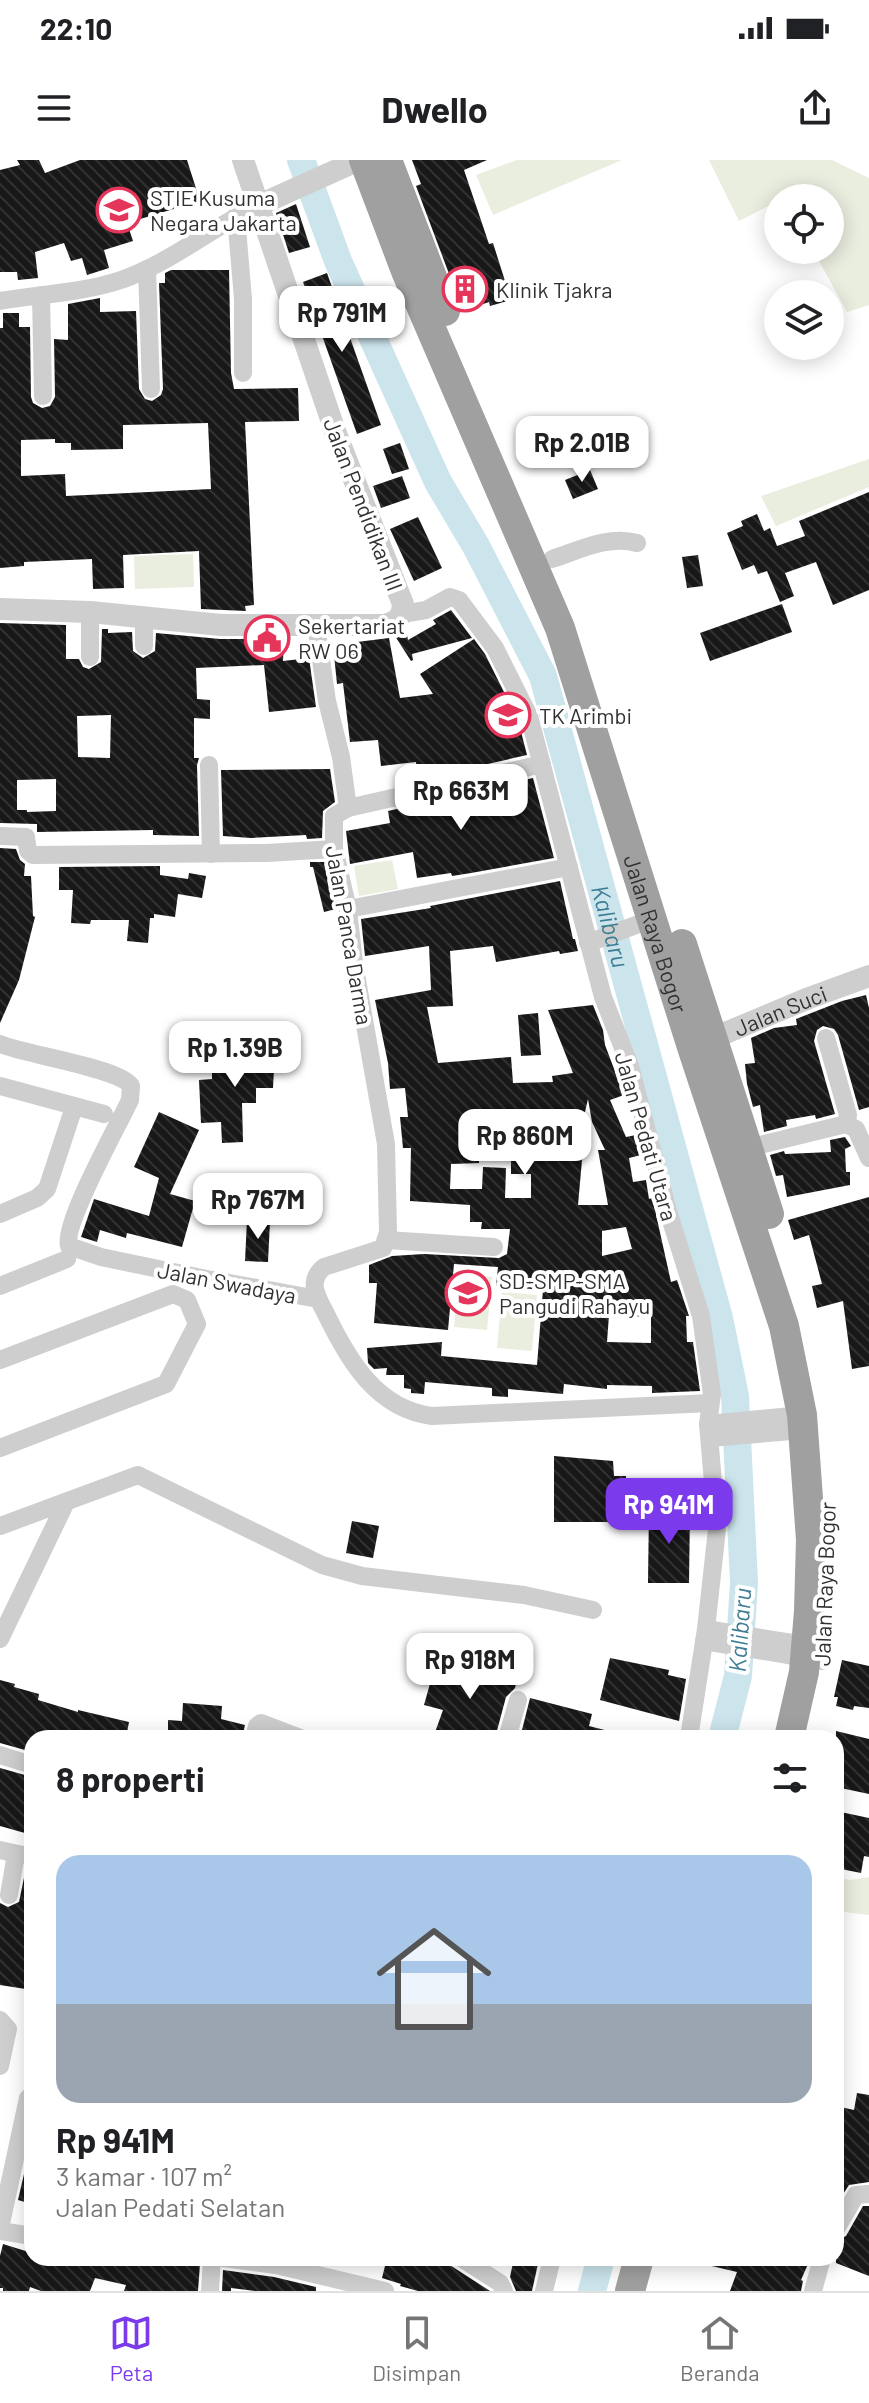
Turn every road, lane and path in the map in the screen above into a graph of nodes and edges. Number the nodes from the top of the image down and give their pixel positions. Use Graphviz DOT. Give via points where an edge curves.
graph roads {
  1 [pos="243,160"];
  2 [pos="387,160"];
  3 [pos="354,163"];
  4 [pos="257,206"];
  5 [pos="236,216"];
  6 [pos="147,269"];
  7 [pos="41,295"];
  8 [pos="0,301"];
  9 [pos="243,373"];
  10 [pos="151,389"];
  11 [pos="43,396"];
  12 [pos="637,543"];
  13 [pos="552,559"];
  14 [pos="0,609"];
  15 [pos="90,612"];
  16 [pos="402,614"];
  17 [pos="144,619"];
  18 [pos="316,625"];
  19 [pos="144,646"];
  20 [pos="90,657"];
  21 [pos="542,764"];
  22 [pos="209,765"];
  23 [pos="348,808"];
  24 [pos="0,836"];
  25 [pos="334,849"];
  26 [pos="211,854"];
  27 [pos="569,867"];
  28 [pos="348,909"];
  29 [pos="652,919"];
  30 [pos="588,943"];
  31 [pos="869,976"];
  32 [pos="826,1038"];
  33 [pos="702,1043"];
  34 [pos="0,1044"];
  35 [pos="0,1086"];
  36 [pos="74,1107"];
  37 [pos="104,1114"];
  38 [pos="869,1114"];
  39 [pos="849,1124"];
  40 [pos="748,1148"];
  41 [pos="869,1158"];
  42 [pos="0,1214"];
  43 [pos="383,1245"];
  44 [pos="494,1247"];
  45 [pos="67,1259"];
  46 [pos="0,1286"];
  47 [pos="318,1299"];
  48 [pos="0,1360"];
  49 [pos="710,1403"];
  50 [pos="791,1424"];
  51 [pos="718,1430"];
  52 [pos="0,1448"];
  53 [pos="66,1502"];
  54 [pos="0,1526"];
  55 [pos="593,1610"];
  56 [pos="713,1636"];
  57 [pos="0,1639"];
  58 [pos="815,1652"];
  59 [pos="518,1700"];
  60 [pos="509,1730"];
  61 [pos="691,1730"];
  62 [pos="791,1730"];
  63 [pos="810,1730"];
  64 [pos="0,1755"];
  65 [pos="24,1762"];
  66 [pos="16,1854"];
  67 [pos="9,1895"];
  68 [pos="0,2020"];
  69 [pos="0,2066"];
  70 [pos="24,2152"];
  71 [pos="0,2182"];
  72 [pos="869,2194"];
  73 [pos="844,2215"];
  74 [pos="0,2230"];
  75 [pos="24,2234"];
  76 [pos="212,2266"];
  77 [pos="288,2266"];
  78 [pos="473,2266"];
  79 [pos="550,2266"];
  80 [pos="637,2266"];
  81 [pos="658,2266"];
  82 [pos="820,2266"];
  83 [pos="341,2286"];
  84 [pos="210,2291"];
  85 [pos="385,2291"];
  86 [pos="504,2291"];
  87 [pos="544,2291"];
  88 [pos="630,2291"];
  89 [pos="650,2291"];
  90 [pos="813,2291"];
  1 -- 4 [label="street, Jalan Pendidikan III"];
  2 -- 13 [label="highway, Jalan Raya Bogor"];
  3 -- 4 [label="street"];
  3 -- 29 [label="highway, Jalan Raya Bogor" via="560,628"];
  4 -- 5 [label="street"];
  4 -- 16 [label="street, Jalan Pendidikan III" via="335,431 403,604"];
  5 -- 6 [label="street"];
  5 -- 9 [label="street"];
  6 -- 7 [label="street" via="87,289"];
  6 -- 10 [label="street"];
  7 -- 8 [label="street"];
  7 -- 11 [label="street"];
  12 -- 13 [label="street" via="607,540"];
  13 -- 33 [label="highway, Jalan Raya Bogor" via="616,734"];
  14 -- 15 [label="street, Jalan Pendidikan III"];
  15 -- 17 [label="street, Jalan Pendidikan III"];
  15 -- 20 [label="street"];
  16 -- 18 [label="street, Jalan Pendidikan III" via="385,625"];
  16 -- 21 [label="street, Jalan Pedati Utara" via="426,610 450,597 459,600 503,663 529,716"];
  17 -- 18 [label="street, Jalan Pendidikan III"];
  17 -- 19 [label="street"];
  18 -- 23 [label="street"];
  21 -- 23 [label="street"];
  21 -- 27 [label="street, Jalan Pedati Utara"];
  22 -- 26 [label="street"];
  23 -- 25 [label="street, Jalan Panca Darma" via="334,816"];
  24 -- 26 [label="street" via="26,837 33,855"];
  25 -- 26 [label="street"];
  25 -- 28 [label="street, Jalan Panca Darma"];
  27 -- 28 [label="street"];
  27 -- 30 [label="street, Jalan Pedati Utara"];
  28 -- 43 [label="street, Jalan Panca Darma" via="386,1144"];
  29 -- 30 [label="street"];
  29 -- 33 [label="highway, Jalan Raya Bogor"];
  30 -- 49 [label="street, Jalan Pedati Utara" via="630,1066 701,1316"];
  31 -- 33 [label="street, Jalan Suci"];
  32 -- 39 [label="street"];
  33 -- 40 [label="highway, Jalan Raya Bogor"];
  33 -- 50 [label="highway, Jalan Raya Bogor" via="789,1347"];
  34 -- 47 [label="street, Jalan Swadaya" via="104,1071 131,1086 130,1100 78,1205 69,1246"];
  35 -- 36 [label="street"];
  36 -- 37 [label="street"];
  36 -- 42 [label="street" via="47,1189"];
  38 -- 39 [label="street"];
  39 -- 40 [label="street"];
  39 -- 41 [label="street"];
  40 -- 58 [label="highway, Jalan Raya Bogor" via="806,1333 819,1404 830,1540"];
  43 -- 44 [label="street"];
  43 -- 47 [label="street" via="324,1267 314,1280"];
  45 -- 46 [label="street"];
  47 -- 49 [label="street" via="356,1369 391,1400 419,1414"];
  48 -- 52 [label="street" via="173,1294 187,1300 197,1324 166,1384"];
  49 -- 51 [label="street, Jalan Pedati Utara"];
  50 -- 51 [label="street"];
  50 -- 58 [label="highway, Jalan Raya Bogor" via="811,1566"];
  51 -- 56 [label="street, Jalan Pedati Utara"];
  53 -- 54 [label="street"];
  53 -- 55 [label="street" via="138,1475 322,1565 362,1576 524,1595"];
  53 -- 57 [label="street"];
  56 -- 58 [label="street"];
  56 -- 61 [label="street, Jalan Pedati Utara"];
  58 -- 62 [label="highway, Jalan Raya Bogor"];
  58 -- 63 [label="highway, Jalan Raya Bogor" via="818,1698"];
  59 -- 60 [label="street"];
  64 -- 65 [label="street"];
  66 -- 67 [label="street"];
  68 -- 69 [label="street" via="8,2035"];
  70 -- 71 [label="street" via="24,2099"];
  70 -- 74 [label="street"];
  72 -- 73 [label="street" via="856,2195"];
  74 -- 75 [label="street"];
  76 -- 84 [label="street"];
  77 -- 83 [label="street"];
  78 -- 86 [label="street"];
  79 -- 87 [label="street"];
  80 -- 88 [label="highway"];
  81 -- 89 [label="highway"];
  82 -- 90 [label="street"];
  83 -- 85 [label="street"];
}
